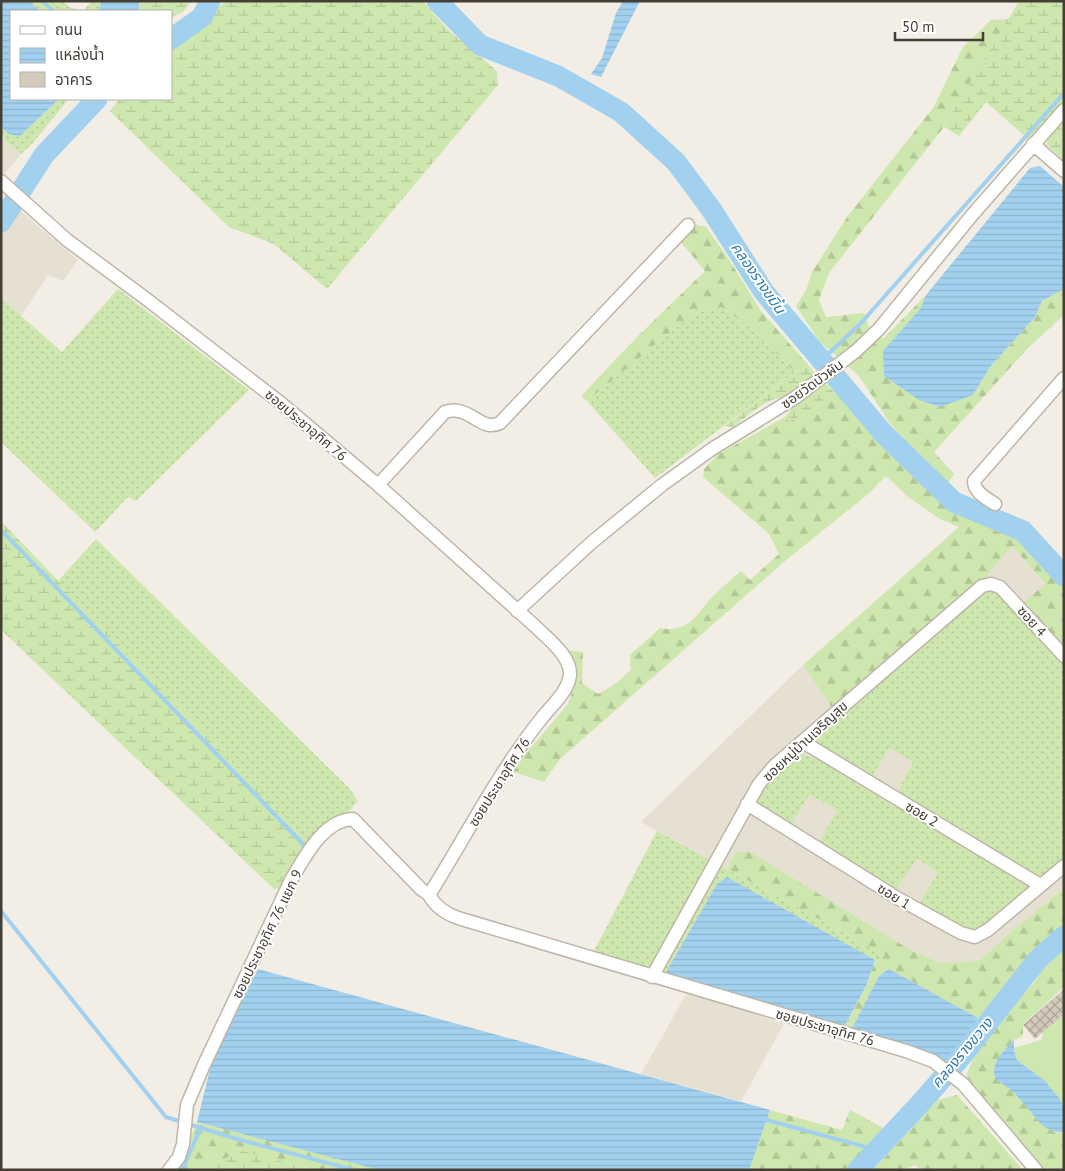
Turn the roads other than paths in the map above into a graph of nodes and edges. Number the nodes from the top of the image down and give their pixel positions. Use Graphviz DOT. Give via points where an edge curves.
graph roads {
  1 [pos="1064,110"];
  2 [pos="1033,144"];
  3 [pos="1064,171"];
  4 [pos="1,181"];
  5 [pos="688,225"];
  6 [pos="1064,378"];
  7 [pos="378,485"];
  8 [pos="995,504"];
  9 [pos="1000,587"];
  10 [pos="517,611"];
  11 [pos="1064,656"];
  12 [pos="803,742"];
  13 [pos="747,804"];
  14 [pos="1064,866"];
  15 [pos="1040,885"];
  16 [pos="429,895"];
  17 [pos="652,977"];
  18 [pos="169,1170"];
  19 [pos="1036,1170"];
  1 -- 2 [label="street, ซอยวัดบัวผัน"];
  2 -- 3 [label="street"];
  2 -- 10 [label="street, ซอยวัดบัวผัน" via="879,329 835,368 783,406 662,485 591,543"];
  4 -- 7 [label="street, ซอยประชาอุทิศ 76" via="51,227 282,404"];
  5 -- 7 [label="street" via="500,423 488,425 454,409 445,412"];
  6 -- 8 [label="street" via="974,481 974,487"];
  7 -- 10 [label="street, ซอยประชาอุทิศ 76"];
  9 -- 11 [label="street, ซอย 4"];
  9 -- 12 [label="street, ซอยหมู่บ้านเจริญสุข" via="982,586"];
  10 -- 16 [label="street, ซอยประชาอุทิศ 76" via="567,662 570,674 566,688 516,753"];
  12 -- 13 [label="street, ซอยหมู่บ้านเจริญสุข" via="774,766"];
  12 -- 15 [label="street, ซอย 2"];
  13 -- 15 [label="street, ซอย 1" via="899,899 961,933 975,937 988,930"];
  13 -- 17 [label="street, ซอยหมู่บ้านเจริญสุข"];
  14 -- 15 [label="street"];
  16 -- 17 [label="street, ซอยประชาอุทิศ 76" via="445,913 458,918"];
  16 -- 18 [label="street, ซอยประชาอุทิศ 76 แยก 9" via="353,819 334,824 321,837 292,880 203,1067 187,1105 183,1144"];
  17 -- 19 [label="street, ซอยประชาอุทิศ 76" via="933,1061 963,1084"];
}
